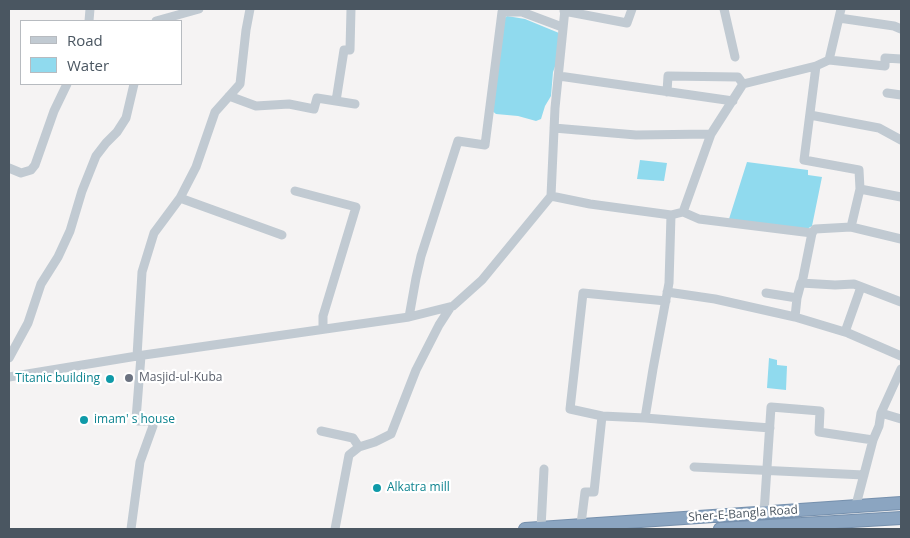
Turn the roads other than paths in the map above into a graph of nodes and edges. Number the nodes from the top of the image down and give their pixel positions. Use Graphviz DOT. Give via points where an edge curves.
graph roads {
  1 [pos="199,9"];
  2 [pos="250,9"];
  3 [pos="351,9"];
  4 [pos="632,9"];
  5 [pos="724,9"];
  6 [pos="841,9"];
  7 [pos="564,10"];
  8 [pos="839,18"];
  9 [pos="160,20"];
  10 [pos="562,28"];
  11 [pos="901,29"];
  12 [pos="736,57"];
  13 [pos="830,60"];
  14 [pos="901,60"];
  15 [pos="816,66"];
  16 [pos="559,76"];
  17 [pos="744,84"];
  18 [pos="67,85"];
  19 [pos="134,85"];
  20 [pos="668,92"];
  21 [pos="887,93"];
  22 [pos="901,95"];
  23 [pos="229,96"];
  24 [pos="336,101"];
  25 [pos="733,101"];
  26 [pos="355,104"];
  27 [pos="810,115"];
  28 [pos="554,128"];
  29 [pos="711,134"];
  30 [pos="901,140"];
  31 [pos="9,168"];
  32 [pos="860,189"];
  33 [pos="295,191"];
  34 [pos="551,196"];
  35 [pos="901,197"];
  36 [pos="180,198"];
  37 [pos="683,212"];
  38 [pos="671,214"];
  39 [pos="851,226"];
  40 [pos="812,233"];
  41 [pos="282,235"];
  42 [pos="901,238"];
  43 [pos="802,283"];
  44 [pos="861,287"];
  45 [pos="766,293"];
  46 [pos="667,297"];
  47 [pos="797,298"];
  48 [pos="901,302"];
  49 [pos="450,308"];
  50 [pos="409,317"];
  51 [pos="795,317"];
  52 [pos="323,329"];
  53 [pos="846,332"];
  54 [pos="137,356"];
  55 [pos="901,356"];
  56 [pos="9,358"];
  57 [pos="901,369"];
  58 [pos="9,377"];
  59 [pos="881,413"];
  60 [pos="602,416"];
  61 [pos="645,418"];
  62 [pos="901,419"];
  63 [pos="770,428"];
  64 [pos="321,431"];
  65 [pos="873,440"];
  66 [pos="359,447"];
  67 [pos="694,467"];
  68 [pos="544,468"];
  69 [pos="767,470"];
  70 [pos="864,475"];
  71 [pos="901,503"];
  72 [pos="856,505"];
  73 [pos="764,513"];
  74 [pos="901,518"];
  75 [pos="581,524"];
  76 [pos="884,524"];
  77 [pos="541,528"];
  78 [pos="131,529"];
  79 [pos="335,529"];
  80 [pos="525,529"];
  81 [pos="726,529"];
  1 -- 9 [label="street"];
  2 -- 23 [label="street" via="240,84"];
  3 -- 24 [label="street" via="350,50 344,50"];
  4 -- 7 [label="street" via="627,23"];
  5 -- 12 [label="street"];
  6 -- 8 [label="street"];
  7 -- 10 [label="street"];
  8 -- 11 [label="street"];
  8 -- 13 [label="street"];
  10 -- 16 [label="street"];
  10 -- 50 [label="street" via="522,12 502,12 485,145 458,141 420,264"];
  13 -- 14 [label="street" via="885,66 885,58"];
  13 -- 15 [label="street"];
  15 -- 17 [label="street"];
  15 -- 27 [label="street"];
  16 -- 20 [label="street"];
  16 -- 28 [label="street"];
  17 -- 20 [label="street" via="738,77 668,76"];
  17 -- 25 [label="street"];
  18 -- 31 [label="street" via="35,165 21,174"];
  19 -- 56 [label="street" via="126,118 96,156 70,231 41,284 28,323"];
  20 -- 25 [label="street"];
  21 -- 22 [label="street"];
  23 -- 24 [label="street" via="256,106 289,104 314,109 317,98"];
  23 -- 36 [label="street" via="215,112 196,168"];
  24 -- 26 [label="street"];
  25 -- 29 [label="street"];
  27 -- 30 [label="street" via="879,128"];
  27 -- 32 [label="street" via="804,160 859,170"];
  28 -- 29 [label="street" via="636,136"];
  28 -- 34 [label="street"];
  29 -- 37 [label="street"];
  32 -- 35 [label="street"];
  32 -- 39 [label="street"];
  33 -- 52 [label="street" via="356,207 323,316"];
  34 -- 38 [label="street"];
  34 -- 49 [label="street" via="482,280"];
  36 -- 41 [label="street"];
  36 -- 54 [label="street" via="154,233 142,272"];
  37 -- 38 [label="street"];
  37 -- 40 [label="street" via="699,219"];
  38 -- 46 [label="street"];
  39 -- 40 [label="street" via="815,229"];
  39 -- 42 [label="street"];
  40 -- 43 [label="street"];
  43 -- 44 [label="street" via="854,284"];
  43 -- 47 [label="street"];
  44 -- 48 [label="street"];
  44 -- 53 [label="street"];
  45 -- 47 [label="street"];
  46 -- 51 [label="street" via="715,299"];
  46 -- 60 [label="street" via="583,293 570,409"];
  46 -- 61 [label="street"];
  47 -- 51 [label="street"];
  49 -- 50 [label="street"];
  49 -- 66 [label="street" via="416,370 391,434"];
  50 -- 52 [label="street"];
  51 -- 53 [label="street"];
  52 -- 54 [label="street"];
  53 -- 55 [label="street"];
  54 -- 58 [label="street"];
  54 -- 78 [label="street" via="136,419 152,421 153,426 140,462"];
  57 -- 59 [label="street"];
  59 -- 62 [label="street"];
  59 -- 65 [label="street"];
  60 -- 61 [label="street"];
  60 -- 75 [label="street" via="594,492 585,492"];
  61 -- 63 [label="street"];
  63 -- 65 [label="street" via="771,407 820,411 819,432"];
  63 -- 69 [label="street"];
  64 -- 66 [label="street" via="353,438"];
  65 -- 70 [label="street"];
  66 -- 79 [label="street" via="349,455"];
  67 -- 69 [label="street"];
  68 -- 77 [label="street"];
  69 -- 70 [label="street"];
  69 -- 73 [label="street"];
  70 -- 72 [label="street"];
  71 -- 72 [label="highway, Sher-E-Bangla Road"];
  72 -- 73 [label="highway, Sher-E-Bangla Road"];
  73 -- 75 [label="highway, Sher-E-Bangla Road"];
  74 -- 76 [label="highway, Sher-E-Bangla Road"];
  75 -- 77 [label="highway, Sher-E-Bangla Road"];
  76 -- 81 [label="highway, Sher-E-Bangla Road"];
  77 -- 80 [label="highway, Sher-E-Bangla Road"];
}
